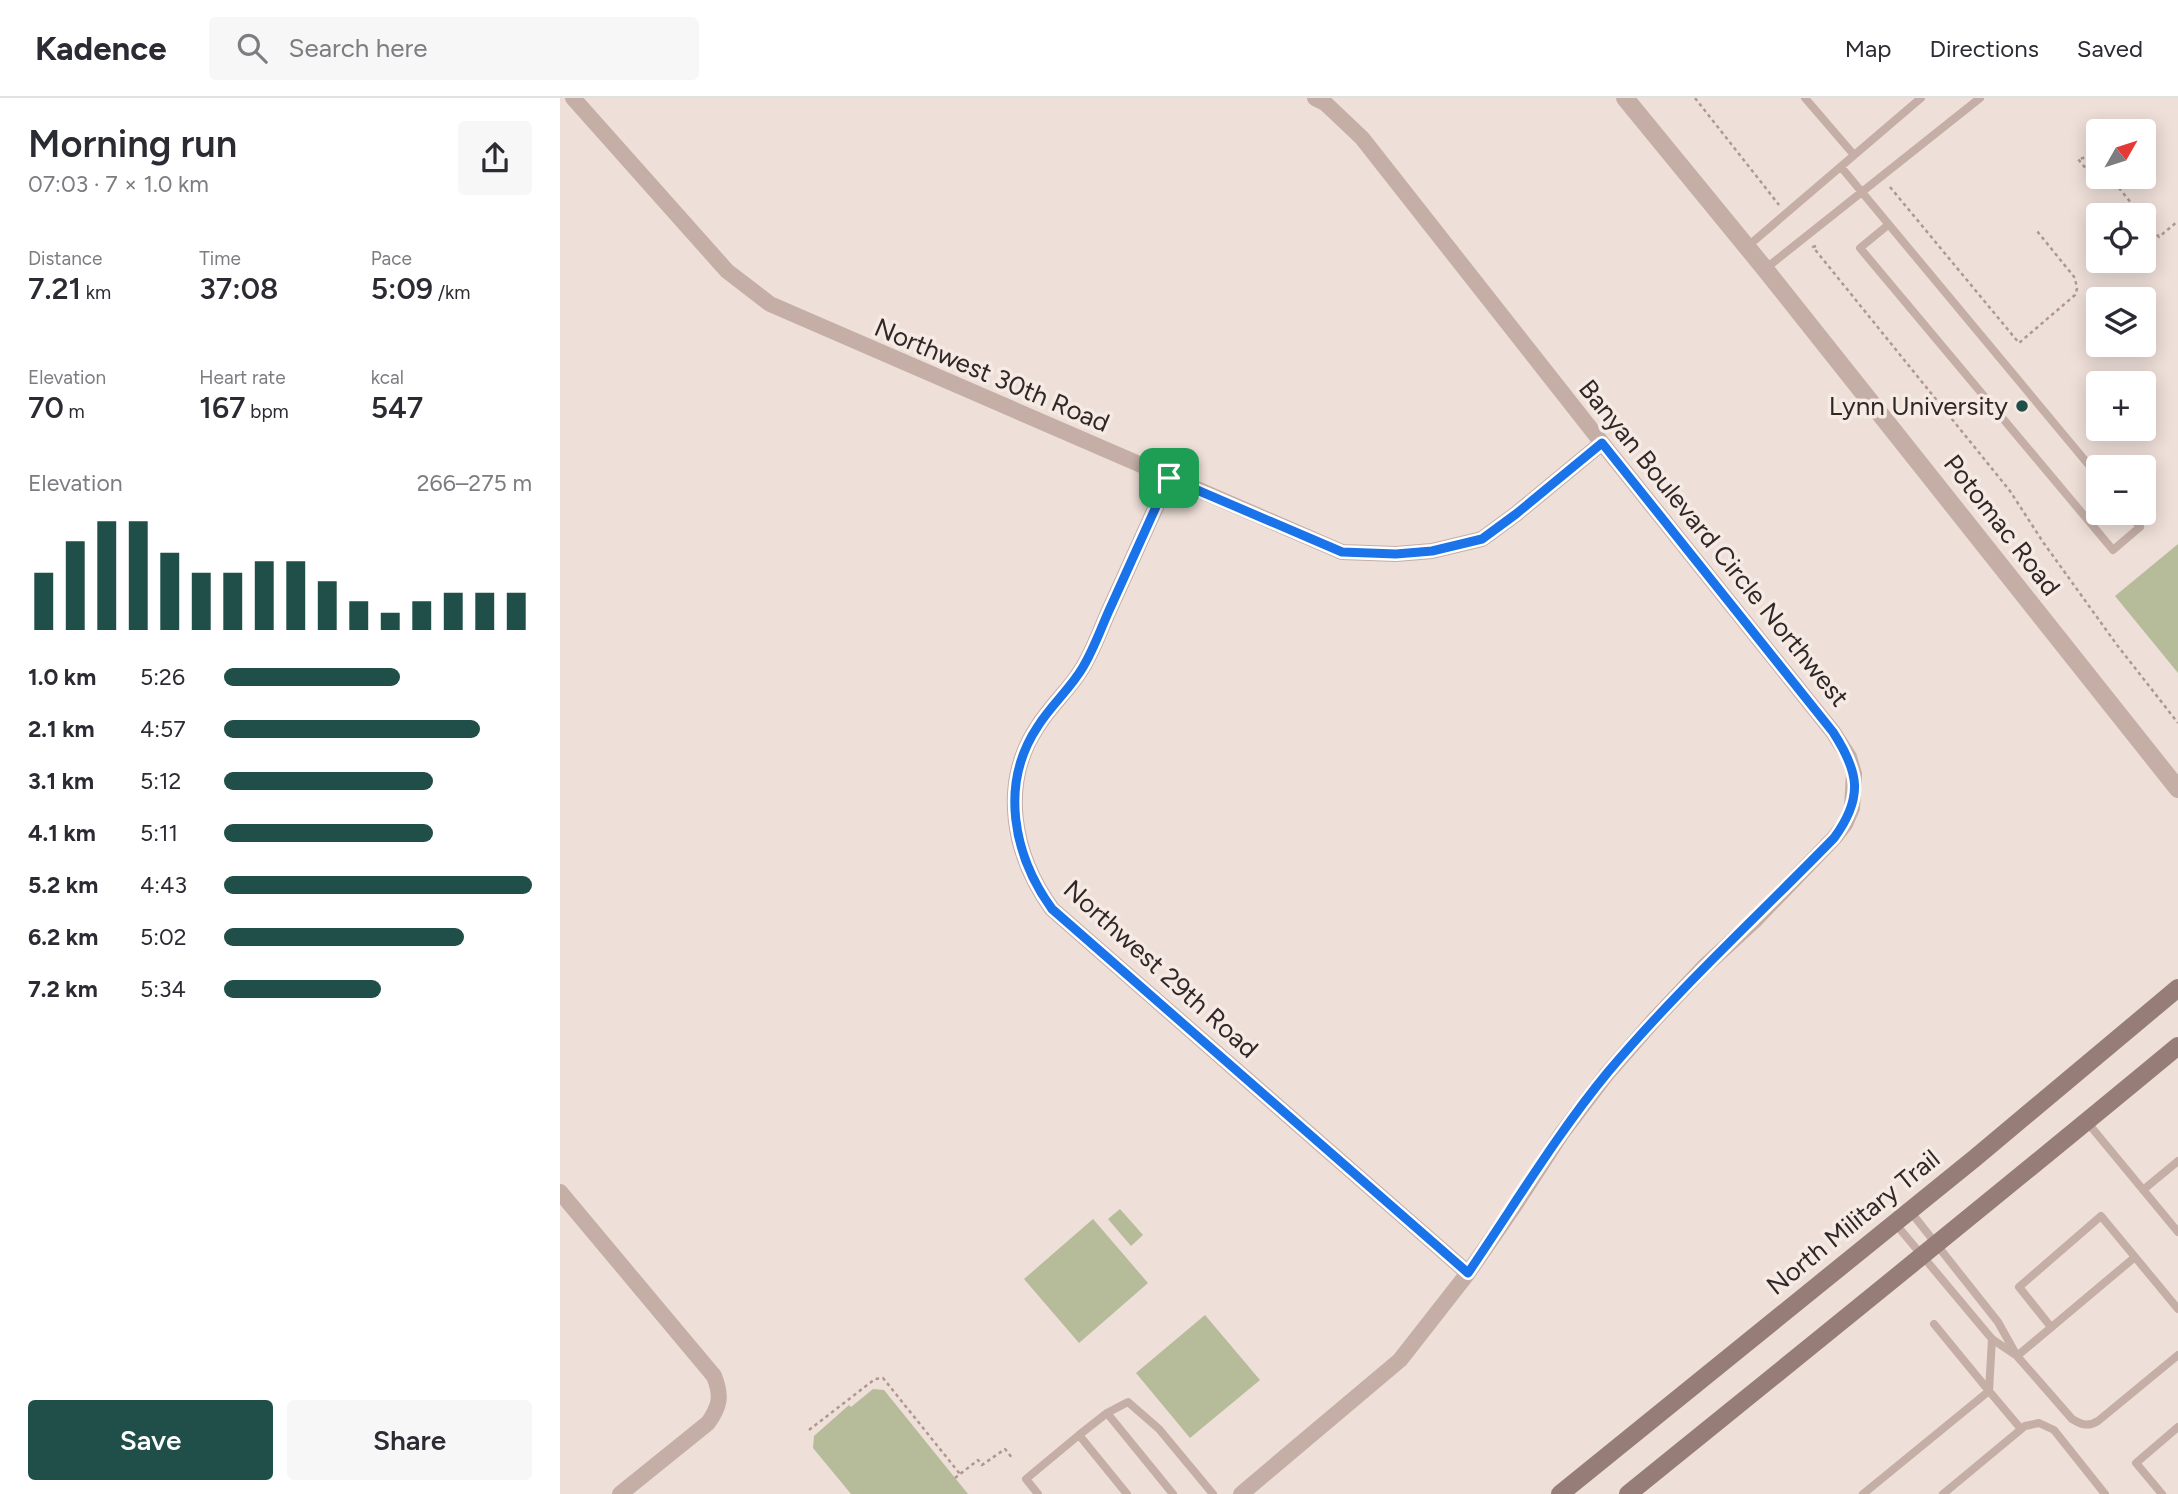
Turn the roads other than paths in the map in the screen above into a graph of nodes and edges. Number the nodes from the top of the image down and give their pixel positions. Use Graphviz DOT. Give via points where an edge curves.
graph roads {
  1 [pos="573,98"];
  2 [pos="1315,98"];
  3 [pos="1625,98"];
  4 [pos="1805,98"];
  5 [pos="1921,98"];
  6 [pos="1980,98"];
  7 [pos="1854,155"];
  8 [pos="1841,167"];
  9 [pos="1861,191"];
  10 [pos="1888,225"];
  11 [pos="1747,247"];
  12 [pos="1765,269"];
  13 [pos="1602,443"];
  14 [pos="2086,462"];
  15 [pos="1169,478"];
  16 [pos="2086,518"];
  17 [pos="2092,525"];
  18 [pos="2138,525"];
  19 [pos="2178,789"];
  20 [pos="2178,988"];
  21 [pos="2178,1046"];
  22 [pos="2087,1122"];
  23 [pos="2178,1161"];
  24 [pos="2143,1190"];
  25 [pos="560,1192"];
  26 [pos="1909,1210"];
  27 [pos="2178,1216"];
  28 [pos="1894,1222"];
  29 [pos="2170,1222"];
  30 [pos="2178,1232"];
  31 [pos="1936,1244"];
  32 [pos="1920,1256"];
  33 [pos="2135,1257"];
  34 [pos="1468,1273"];
  35 [pos="2178,1309"];
  36 [pos="1934,1324"];
  37 [pos="2051,1327"];
  38 [pos="1992,1339"];
  39 [pos="2178,1355"];
  40 [pos="2017,1356"];
  41 [pos="1989,1391"];
  42 [pos="1107,1413"];
  43 [pos="2021,1429"];
  44 [pos="2177,1431"];
  45 [pos="1079,1435"];
  46 [pos="621,1494"];
  47 [pos="1038,1494"];
  48 [pos="1128,1494"];
  49 [pos="1173,1494"];
  50 [pos="1213,1494"];
  51 [pos="1241,1494"];
  52 [pos="1560,1494"];
  53 [pos="1629,1494"];
  54 [pos="1863,1494"];
  55 [pos="1943,1494"];
  56 [pos="2105,1494"];
  57 [pos="2162,1494"];
  1 -- 15 [label="street, Northwest 30th Road" via="727,271 770,304"];
  2 -- 13 [label="street, Banyan Boulevard Circle Northwest" via="1362,138"];
  3 -- 11 [label="street, Potomac Road"];
  4 -- 7 [label="lane"];
  5 -- 7 [label="lane"];
  6 -- 9 [label="lane"];
  7 -- 8 [label="lane"];
  8 -- 9 [label="lane"];
  8 -- 11 [label="lane"];
  9 -- 10 [label="lane"];
  9 -- 12 [label="lane"];
  10 -- 14 [label="lane"];
  10 -- 16 [label="lane" via="1860,248"];
  11 -- 12 [label="street, Potomac Road"];
  12 -- 19 [label="street, Potomac Road"];
  13 -- 15 [label="street, Northwest 30th Road" via="1482,539 1396,554 1342,552"];
  13 -- 34 [label="street, Banyan Boulevard Circle Northwest" via="1833,732 1849,757 1854,794 1847,820 1834,838 1695,976 1606,1074"];
  15 -- 34 [label="street, Northwest 29th Road" via="1083,667 1024,750 1014,805 1024,860 1052,909"];
  17 -- 18 [label="lane" via="2113,550"];
  20 -- 26 [label="main road, North Military Trail"];
  21 -- 22 [label="main road"];
  22 -- 24 [label="lane"];
  22 -- 31 [label="main road"];
  23 -- 24 [label="lane"];
  24 -- 29 [label="lane"];
  25 -- 46 [label="street" via="714,1376 720,1392 718,1409 708,1423"];
  26 -- 28 [label="main road, North Military Trail"];
  26 -- 31 [label="lane"];
  27 -- 29 [label="lane"];
  28 -- 32 [label="lane"];
  28 -- 52 [label="main road, North Military Trail"];
  29 -- 30 [label="lane"];
  31 -- 32 [label="main road"];
  31 -- 40 [label="lane" via="1998,1322"];
  32 -- 38 [label="lane"];
  32 -- 53 [label="main road"];
  33 -- 35 [label="lane"];
  33 -- 37 [label="lane"];
  33 -- 37 [label="lane" via="2101,1216 2019,1287"];
  34 -- 51 [label="street, Banyan Boulevard Circle Northwest" via="1400,1360"];
  36 -- 41 [label="lane"];
  37 -- 40 [label="lane"];
  38 -- 40 [label="lane"];
  38 -- 41 [label="lane"];
  39 -- 40 [label="lane" via="2091,1425 2072,1419"];
  41 -- 43 [label="lane"];
  41 -- 54 [label="lane"];
  42 -- 45 [label="lane"];
  42 -- 49 [label="lane"];
  42 -- 50 [label="lane" via="1128,1402 1159,1429"];
  43 -- 55 [label="lane"];
  43 -- 56 [label="lane" via="2039,1423 2054,1430"];
  44 -- 57 [label="lane" via="2136,1463"];
  45 -- 47 [label="lane" via="1026,1479"];
  45 -- 48 [label="lane"];
}
